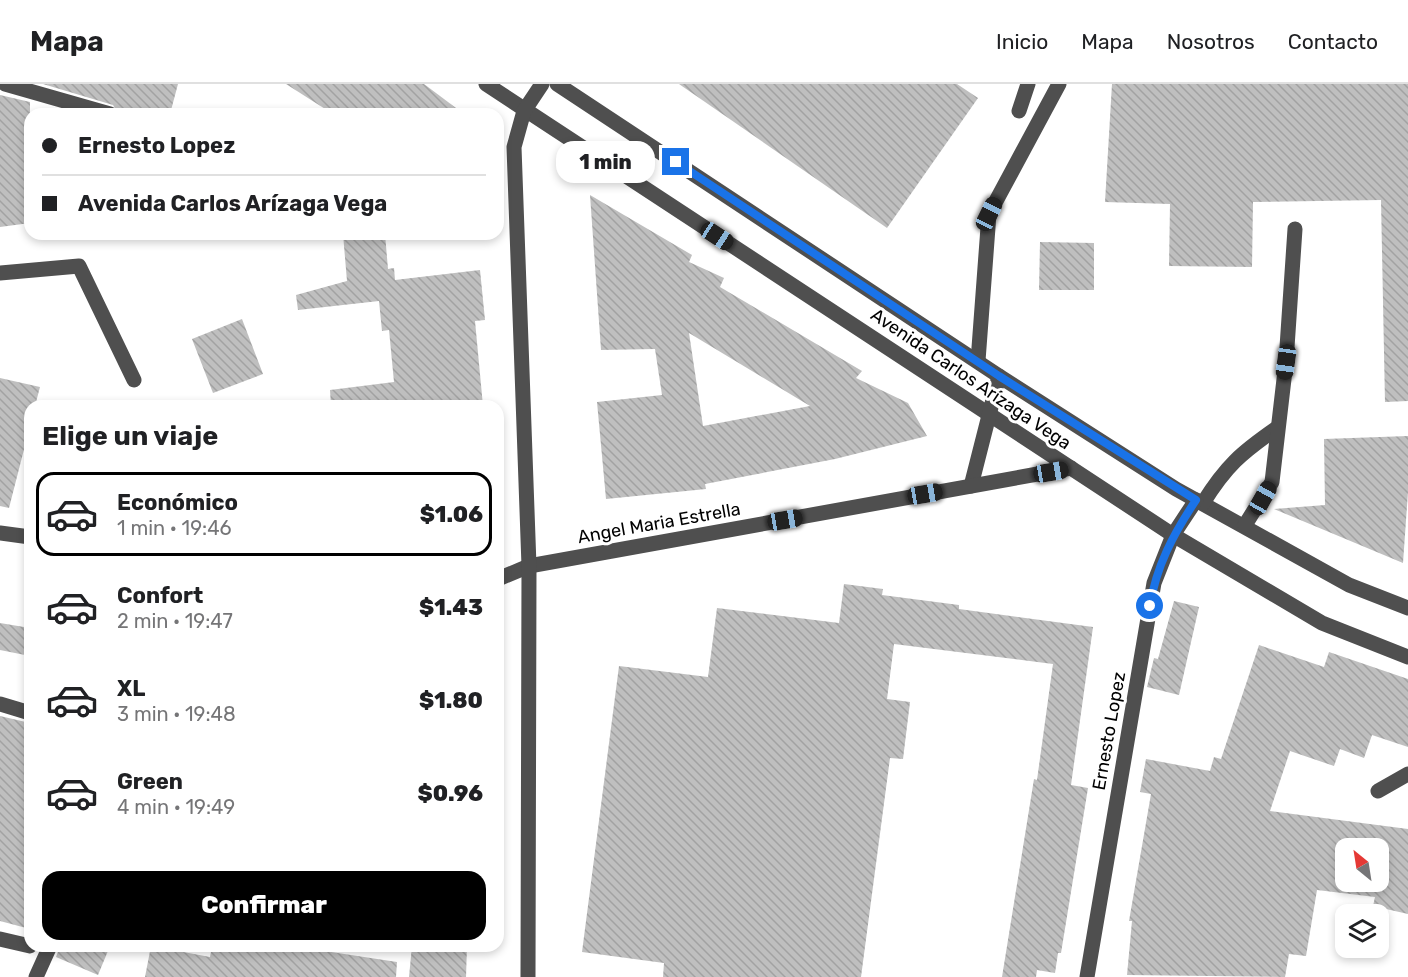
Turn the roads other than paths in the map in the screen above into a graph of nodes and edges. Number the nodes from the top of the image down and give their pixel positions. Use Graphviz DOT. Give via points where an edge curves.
graph roads {
  1 [pos="5,84"];
  2 [pos="486,84"];
  3 [pos="542,84"];
  4 [pos="557,84"];
  5 [pos="1028,84"];
  6 [pos="1059,84"];
  7 [pos="89,108"];
  8 [pos="524,111"];
  9 [pos="1019,111"];
  10 [pos="1295,229"];
  11 [pos="0,273"];
  12 [pos="978,361"];
  13 [pos="999,376"];
  14 [pos="134,380"];
  15 [pos="988,412"];
  16 [pos="1277,428"];
  17 [pos="1071,468"];
  18 [pos="971,486"];
  19 [pos="1199,502"];
  20 [pos="1245,525"];
  21 [pos="0,533"];
  22 [pos="1173,535"];
  23 [pos="24,536"];
  24 [pos="529,566"];
  25 [pos="504,576"];
  26 [pos="1408,608"];
  27 [pos="1408,657"];
  28 [pos="0,704"];
  29 [pos="24,711"];
  30 [pos="1408,774"];
  31 [pos="1378,791"];
  32 [pos="0,939"];
  33 [pos="24,944"];
  34 [pos="48,952"];
  35 [pos="36,977"];
  36 [pos="528,977"];
  37 [pos="1087,977"];
  1 -- 7 [label="street"];
  2 -- 8 [label="street, Avenida Carlos Arízaga Vega"];
  3 -- 8 [label="street"];
  4 -- 12 [label="street, Avenida Carlos Arízaga Vega"];
  5 -- 9 [label="street"];
  6 -- 12 [label="street" via="989,214"];
  8 -- 15 [label="street, Avenida Carlos Arízaga Vega"];
  8 -- 24 [label="street" via="514,147"];
  10 -- 16 [label="street" via="1286,362"];
  11 -- 14 [label="street" via="79,266"];
  12 -- 13 [label="street, Avenida Carlos Arízaga Vega"];
  13 -- 15 [label="street"];
  13 -- 19 [label="street, Avenida Carlos Arízaga Vega"];
  15 -- 17 [label="street, Avenida Carlos Arízaga Vega"];
  15 -- 18 [label="street"];
  16 -- 19 [label="street, Ernesto Lopez" via="1236,457"];
  16 -- 20 [label="street" via="1272,482"];
  17 -- 18 [label="street, Angel Maria Estrella"];
  17 -- 22 [label="street, Avenida Carlos Arízaga Vega"];
  18 -- 24 [label="street, Angel Maria Estrella"];
  19 -- 20 [label="street, Avenida Carlos Arízaga Vega"];
  19 -- 22 [label="street, Ernesto Lopez"];
  20 -- 26 [label="street, Avenida Carlos Arízaga Vega" via="1349,585"];
  21 -- 23 [label="street"];
  22 -- 27 [label="street, Avenida Carlos Arízaga Vega" via="1322,622"];
  22 -- 37 [label="street, Ernesto Lopez" via="1154,583"];
  24 -- 25 [label="street, Angel Maria Estrella"];
  24 -- 36 [label="street"];
  28 -- 29 [label="street"];
  30 -- 31 [label="street"];
  32 -- 33 [label="street"];
  34 -- 35 [label="street"];
}
